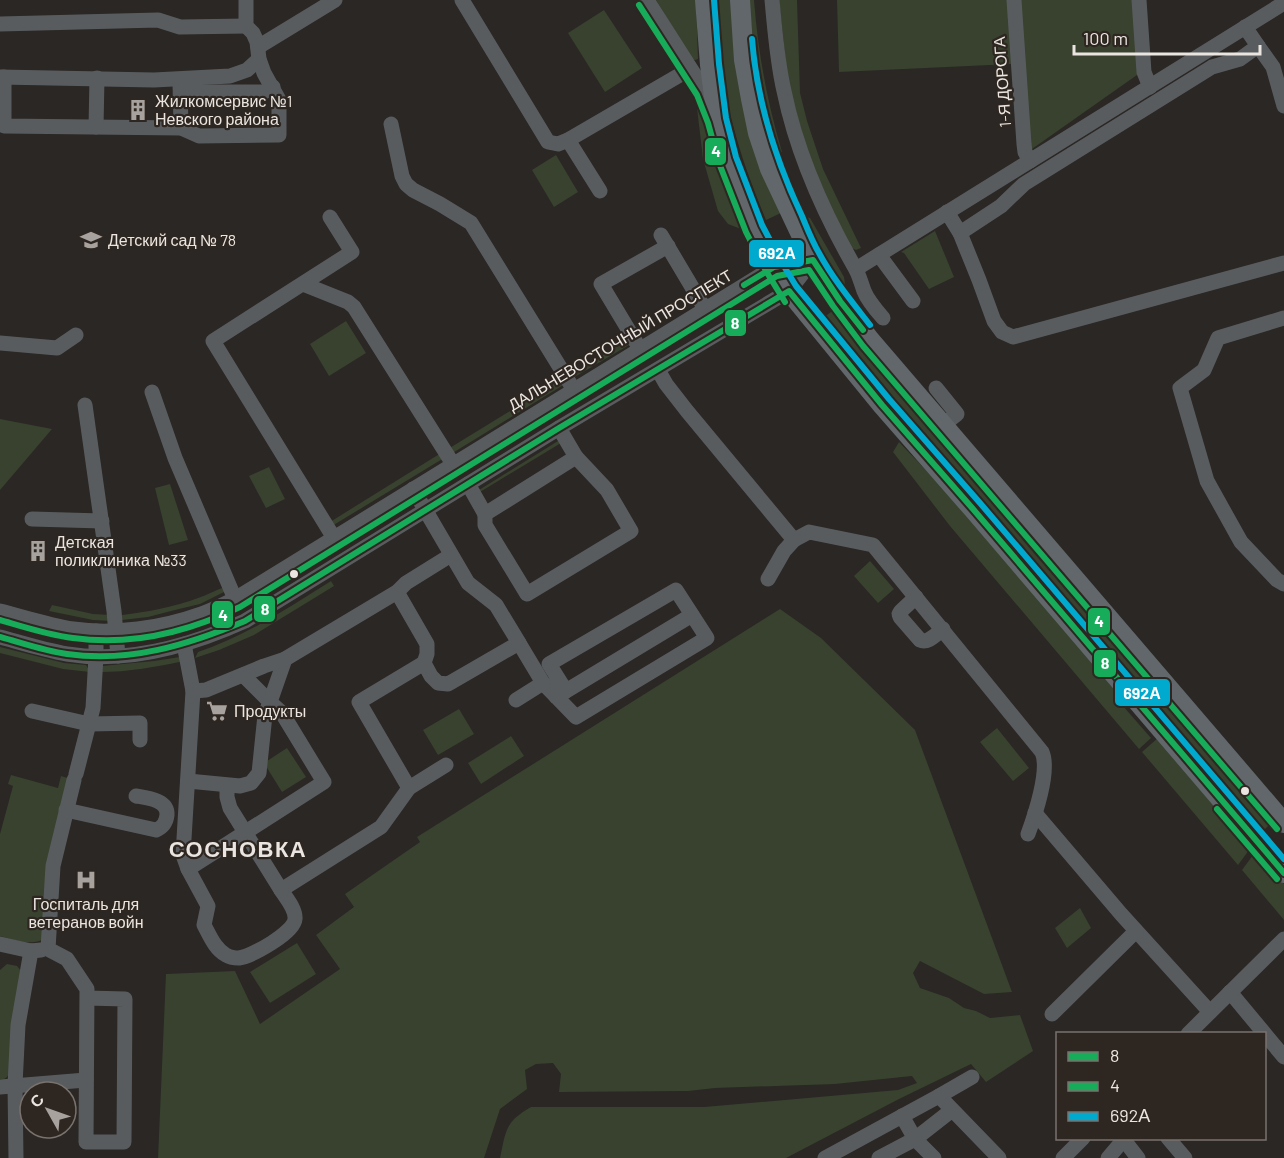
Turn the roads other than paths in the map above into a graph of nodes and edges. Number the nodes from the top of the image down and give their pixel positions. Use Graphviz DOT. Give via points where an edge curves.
graph roads {
  1 [pos="246,0"];
  2 [pos="335,0"];
  3 [pos="462,0"];
  4 [pos="648,0"];
  5 [pos="705,0"];
  6 [pos="740,0"];
  7 [pos="772,0"];
  8 [pos="1014,0"];
  9 [pos="1139,0"];
  10 [pos="1280,3"];
  11 [pos="0,24"];
  12 [pos="246,26"];
  13 [pos="1245,27"];
  14 [pos="1258,46"];
  15 [pos="259,53"];
  16 [pos="690,69"];
  17 [pos="2,77"];
  18 [pos="97,78"];
  19 [pos="181,85"];
  20 [pos="273,87"];
  21 [pos="1150,87"];
  22 [pos="1284,106"];
  23 [pos="717,120"];
  24 [pos="392,124"];
  25 [pos="96,127"];
  26 [pos="181,128"];
  27 [pos="568,140"];
  28 [pos="1030,161"];
  29 [pos="600,191"];
  30 [pos="947,212"];
  31 [pos="330,217"];
  32 [pos="960,233"];
  33 [pos="879,255"];
  34 [pos="813,260"];
  35 [pos="1284,263"];
  36 [pos="774,267"];
  37 [pos="856,269"];
  38 [pos="303,284"];
  39 [pos="789,291"];
  40 [pos="913,301"];
  41 [pos="705,309"];
  42 [pos="883,318"];
  43 [pos="1284,318"];
  44 [pos="76,335"];
  45 [pos="0,343"];
  46 [pos="640,349"];
  47 [pos="658,370"];
  48 [pos="936,388"];
  49 [pos="574,390"];
  50 [pos="152,392"];
  51 [pos="85,405"];
  52 [pos="943,425"];
  53 [pos="559,428"];
  54 [pos="576,457"];
  55 [pos="453,464"];
  56 [pos="468,484"];
  57 [pos="413,489"];
  58 [pos="425,510"];
  59 [pos="485,514"];
  60 [pos="32,519"];
  61 [pos="102,520"];
  62 [pos="334,538"];
  63 [pos="794,540"];
  64 [pos="452,555"];
  65 [pos="768,579"];
  66 [pos="1284,584"];
  67 [pos="397,592"];
  68 [pos="916,597"];
  69 [pos="235,599"];
  70 [pos="0,611"];
  71 [pos="692,615"];
  72 [pos="943,629"];
  73 [pos="96,631"];
  74 [pos="117,631"];
  75 [pos="0,637"];
  76 [pos="519,643"];
  77 [pos="184,644"];
  78 [pos="118,656"];
  79 [pos="96,657"];
  80 [pos="285,659"];
  81 [pos="424,663"];
  82 [pos="243,675"];
  83 [pos="543,683"];
  84 [pos="193,691"];
  85 [pos="561,694"];
  86 [pos="516,700"];
  87 [pos="270,702"];
  88 [pos="32,711"];
  89 [pos="89,724"];
  90 [pos="140,740"];
  91 [pos="446,765"];
  92 [pos="188,781"];
  93 [pos="227,786"];
  94 [pos="409,788"];
  95 [pos="136,796"];
  96 [pos="66,810"];
  97 [pos="1035,813"];
  98 [pos="1284,823"];
  99 [pos="246,832"];
  100 [pos="1028,834"];
  101 [pos="1281,864"];
  102 [pos="188,869"];
  103 [pos="281,890"];
  104 [pos="1136,931"];
  105 [pos="1284,939"];
  106 [pos="0,944"];
  107 [pos="48,949"];
  108 [pos="31,951"];
  109 [pos="1230,992"];
  110 [pos="87,998"];
  111 [pos="1210,1012"];
  112 [pos="1052,1014"];
  113 [pos="1190,1032"];
  114 [pos="1263,1032"];
  115 [pos="1266,1035"];
  116 [pos="1284,1057"];
  117 [pos="972,1077"];
  118 [pos="86,1080"];
  119 [pos="8,1086"];
  120 [pos="939,1096"];
  121 [pos="952,1110"];
  122 [pos="902,1116"];
  123 [pos="915,1139"];
  124 [pos="1081,1140"];
  125 [pos="1124,1140"];
  126 [pos="1126,1140"];
  127 [pos="1170,1140"];
  128 [pos="0,1150"];
  129 [pos="16,1153"];
  130 [pos="825,1158"];
  131 [pos="879,1158"];
  132 [pos="934,1158"];
  133 [pos="999,1158"];
  134 [pos="1063,1158"];
  135 [pos="1108,1158"];
  136 [pos="1138,1158"];
  137 [pos="1185,1158"];
  1 -- 12 [label="street"];
  2 -- 15 [label="street"];
  3 -- 27 [label="street" via="548,142"];
  4 -- 16 [label="street"];
  5 -- 23 [label="main road"];
  6 -- 34 [label="main road" via="744,60 758,133 770,169"];
  7 -- 37 [label="street" via="783,90 802,157 819,200"];
  8 -- 28 [label="street, 1-Я ДОРОГА" via="1024,144"];
  9 -- 21 [label="street" via="1144,72"];
  10 -- 13 [label="street"];
  11 -- 12 [label="street" via="158,20 180,27"];
  12 -- 15 [label="street" via="253,33"];
  13 -- 14 [label="street"];
  13 -- 21 [label="street"];
  14 -- 22 [label="street" via="1273,67"];
  14 -- 32 [label="street" via="1240,59 1212,68 1024,184 1001,206"];
  15 -- 19 [label="street" via="247,70"];
  15 -- 20 [label="street"];
  16 -- 23 [label="street"];
  16 -- 27 [label="street"];
  17 -- 18 [label="street"];
  17 -- 25 [label="street" via="4,126"];
  18 -- 19 [label="street"];
  18 -- 25 [label="street"];
  19 -- 20 [label="street" via="264,92"];
  19 -- 26 [label="street"];
  20 -- 26 [label="street" via="279,100 279,135 199,136"];
  21 -- 28 [label="street"];
  23 -- 36 [label="main road" via="727,160 754,229"];
  24 -- 49 [label="street" via="406,184 471,223"];
  25 -- 26 [label="street"];
  27 -- 29 [label="street"];
  28 -- 30 [label="street"];
  30 -- 32 [label="street"];
  30 -- 33 [label="street"];
  31 -- 38 [label="street" via="352,252"];
  32 -- 35 [label="street" via="994,321 1002,332 1013,337"];
  33 -- 37 [label="street"];
  33 -- 40 [label="street"];
  34 -- 36 [label="street, ДАЛЬНЕВОСТОЧНЫЙ ПРОСПЕКТ"];
  34 -- 39 [label="street"];
  34 -- 52 [label="main road" via="870,340"];
  36 -- 39 [label="main road"];
  36 -- 41 [label="street, ДАЛЬНЕВОСТОЧНЫЙ ПРОСПЕКТ"];
  37 -- 42 [label="street" via="865,294"];
  38 -- 55 [label="street" via="354,307"];
  38 -- 62 [label="street" via="213,341"];
  39 -- 47 [label="street"];
  39 -- 101 [label="main road" via="882,405"];
  41 -- 46 [label="street, ДАЛЬНЕВОСТОЧНЫЙ ПРОСПЕКТ"];
  41 -- 46 [label="street" via="665,240 601,284"];
  43 -- 66 [label="street" via="1218,338 1204,370 1180,388 1207,481 1241,542"];
  44 -- 45 [label="street" via="57,348"];
  46 -- 49 [label="street, ДАЛЬНЕВОСТОЧНЫЙ ПРОСПЕКТ"];
  47 -- 53 [label="street"];
  47 -- 63 [label="street"];
  48 -- 52 [label="street" via="957,414"];
  49 -- 55 [label="street, ДАЛЬНЕВОСТОЧНЫЙ ПРОСПЕКТ"];
  50 -- 69 [label="street" via="175,459"];
  51 -- 61 [label="street"];
  52 -- 98 [label="main road"];
  53 -- 54 [label="street"];
  53 -- 56 [label="street"];
  54 -- 59 [label="street"];
  54 -- 59 [label="street" via="607,490 631,531 527,594 485,525"];
  55 -- 57 [label="street, ДАЛЬНЕВОСТОЧНЫЙ ПРОСПЕКТ"];
  56 -- 58 [label="street"];
  56 -- 59 [label="street"];
  57 -- 58 [label="street"];
  57 -- 62 [label="street, ДАЛЬНЕВОСТОЧНЫЙ ПРОСПЕКТ"];
  58 -- 64 [label="street"];
  58 -- 77 [label="street" via="245,621"];
  60 -- 61 [label="street"];
  61 -- 74 [label="street"];
  62 -- 69 [label="street, ДАЛЬНЕВОСТОЧНЫЙ ПРОСПЕКТ"];
  63 -- 65 [label="street"];
  63 -- 68 [label="street" via="808,532 873,545"];
  64 -- 67 [label="street"];
  64 -- 76 [label="street" via="468,583 496,605"];
  67 -- 80 [label="street"];
  67 -- 81 [label="street" via="428,644"];
  68 -- 72 [label="street"];
  68 -- 72 [label="street" via="900,617 923,642"];
  69 -- 74 [label="street, ДАЛЬНЕВОСТОЧНЫЙ ПРОСПЕКТ" via="179,621"];
  70 -- 73 [label="street, ДАЛЬНЕВОСТОЧНЫЙ ПРОСПЕКТ"];
  71 -- 85 [label="street"];
  71 -- 85 [label="street" via="707,638 576,717"];
  71 -- 85 [label="street" via="676,590 549,664"];
  72 -- 97 [label="street" via="1045,758"];
  73 -- 74 [label="street, ДАЛЬНЕВОСТОЧНЫЙ ПРОСПЕКТ"];
  73 -- 79 [label="street"];
  74 -- 78 [label="street"];
  75 -- 79 [label="street"];
  76 -- 81 [label="street" via="448,684 438,683"];
  76 -- 83 [label="street"];
  77 -- 78 [label="street"];
  77 -- 84 [label="street"];
  78 -- 79 [label="street"];
  79 -- 89 [label="street"];
  80 -- 82 [label="street"];
  80 -- 87 [label="street"];
  81 -- 94 [label="street" via="358,702"];
  82 -- 84 [label="street" via="206,690"];
  82 -- 87 [label="street"];
  83 -- 85 [label="street"];
  83 -- 86 [label="street"];
  84 -- 92 [label="street"];
  87 -- 93 [label="street" via="259,773 251,783"];
  87 -- 99 [label="street" via="282,712 324,782"];
  88 -- 89 [label="street"];
  89 -- 90 [label="street" via="140,723"];
  89 -- 96 [label="street"];
  91 -- 94 [label="street"];
  92 -- 93 [label="street"];
  92 -- 102 [label="street" via="183,855"];
  93 -- 99 [label="street" via="230,808"];
  94 -- 103 [label="street" via="370,835"];
  95 -- 96 [label="street" via="164,805 167,819 163,827 156,830"];
  96 -- 107 [label="street" via="53,866"];
  97 -- 100 [label="street"];
  97 -- 104 [label="street"];
  99 -- 102 [label="street"];
  99 -- 103 [label="street"];
  102 -- 103 [label="street" via="208,906 204,926 226,956 251,955 290,929 295,920 293,910"];
  104 -- 111 [label="street"];
  104 -- 112 [label="street"];
  105 -- 109 [label="street"];
  106 -- 108 [label="street"];
  107 -- 108 [label="street"];
  107 -- 110 [label="street" via="67,958 87,989"];
  108 -- 119 [label="street"];
  109 -- 111 [label="street"];
  109 -- 114 [label="street"];
  110 -- 118 [label="street"];
  110 -- 118 [label="street" via="125,999 124,1142 86,1142"];
  111 -- 113 [label="street"];
  115 -- 116 [label="street"];
  117 -- 120 [label="street"];
  118 -- 119 [label="street"];
  119 -- 129 [label="street"];
  120 -- 121 [label="street"];
  120 -- 122 [label="street"];
  121 -- 123 [label="street"];
  121 -- 133 [label="street"];
  122 -- 123 [label="street"];
  122 -- 130 [label="street"];
  123 -- 131 [label="street"];
  123 -- 132 [label="street"];
  124 -- 134 [label="street"];
  125 -- 135 [label="street"];
  126 -- 136 [label="street"];
  127 -- 137 [label="street"];
  128 -- 129 [label="street"];
}
